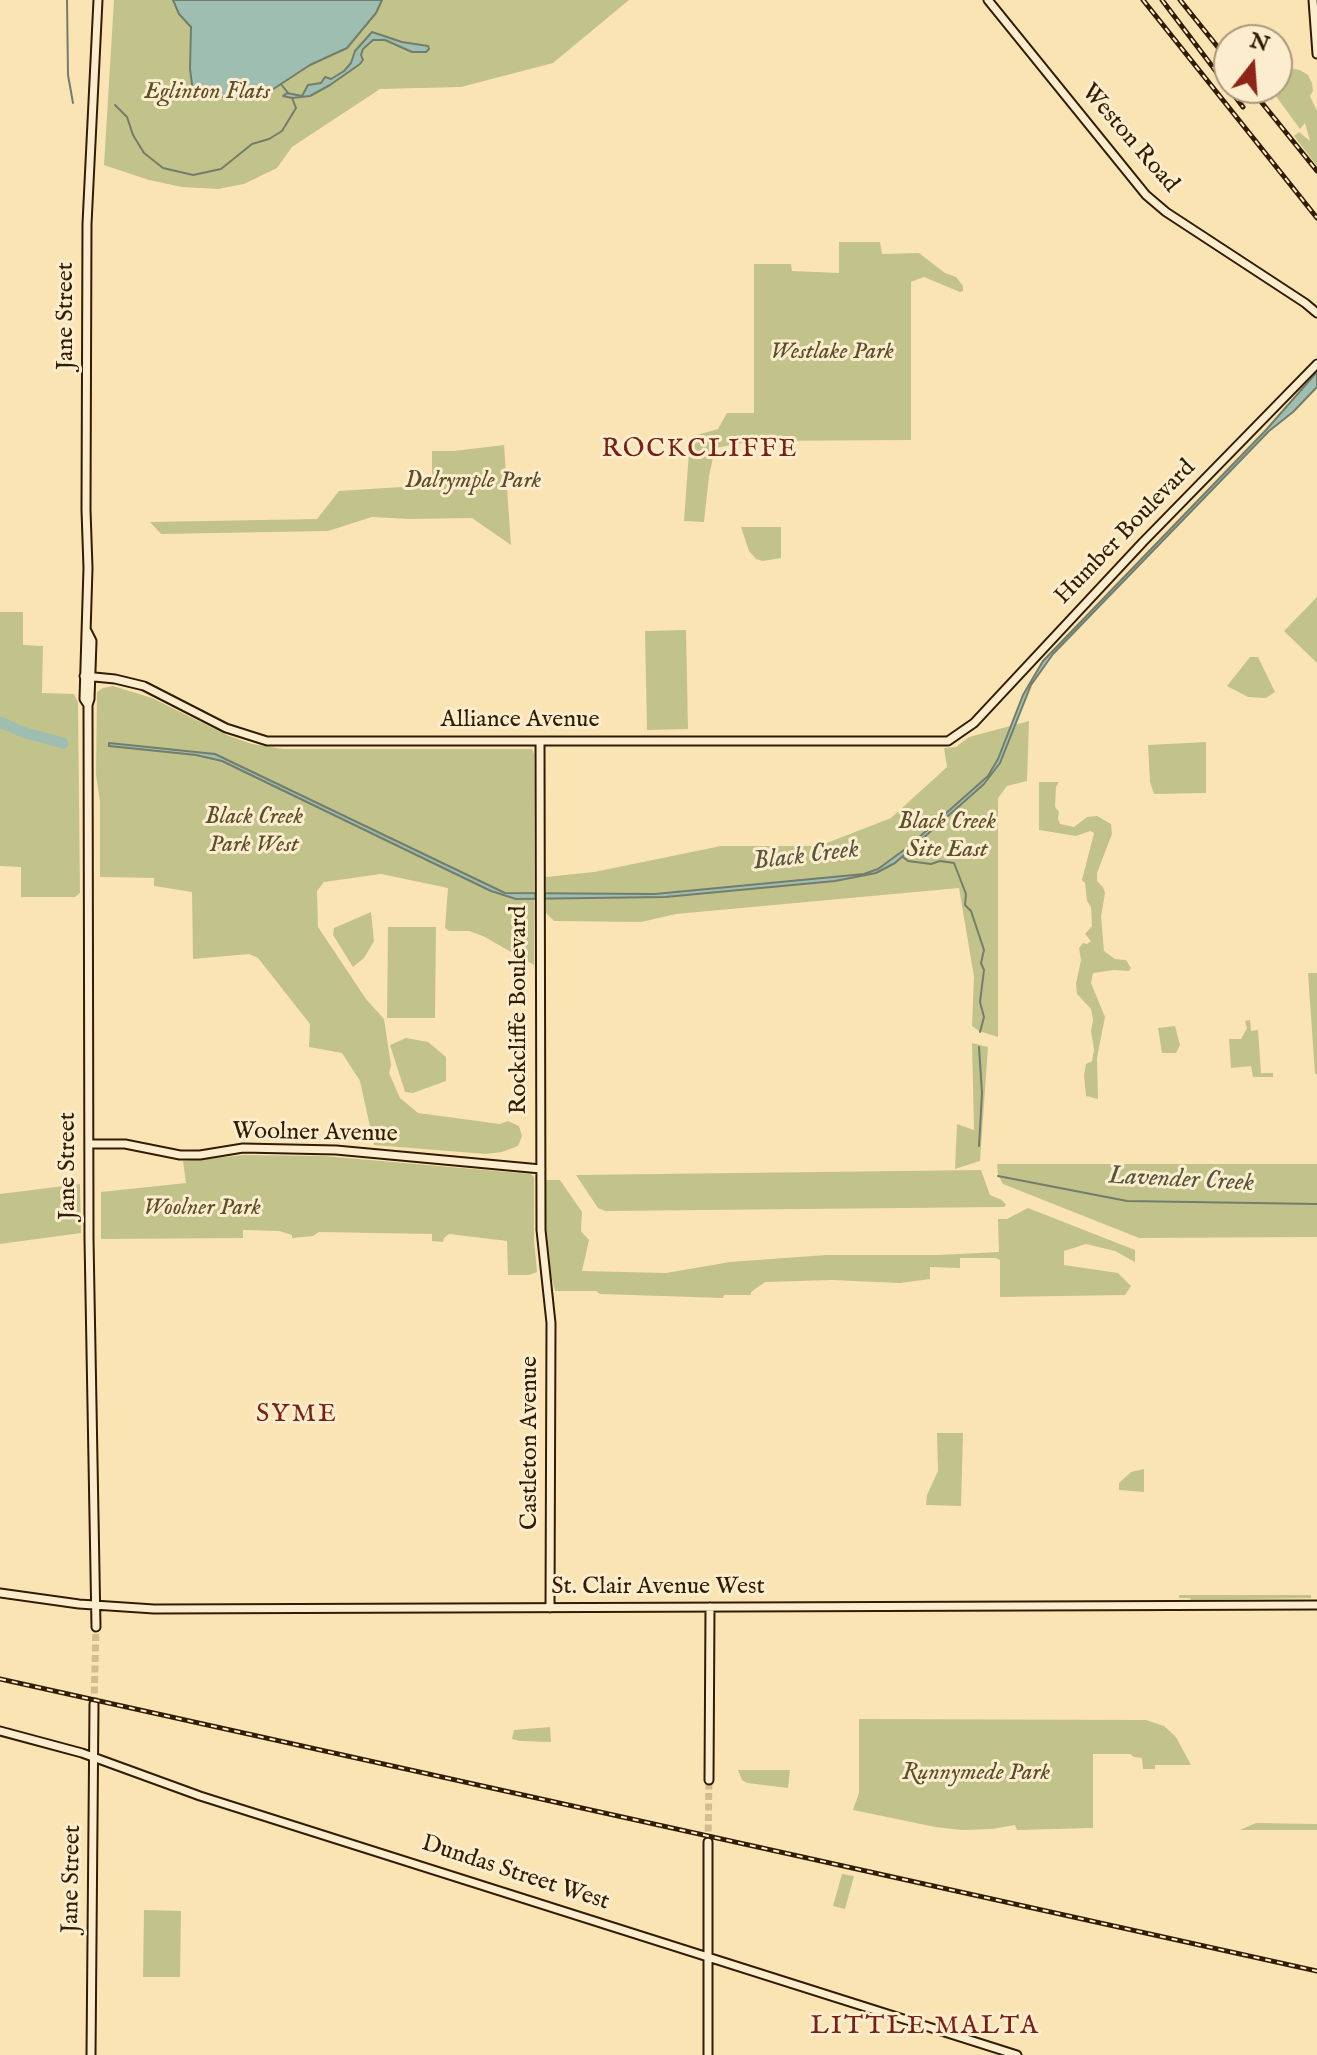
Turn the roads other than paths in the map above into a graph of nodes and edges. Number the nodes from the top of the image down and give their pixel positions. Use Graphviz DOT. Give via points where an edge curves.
graph roads {
  1 [pos="98,0"];
  2 [pos="988,0"];
  3 [pos="1313,0"];
  4 [pos="1317,54"];
  5 [pos="1305,303"];
  6 [pos="1317,306"];
  7 [pos="1317,313"];
  8 [pos="1317,364"];
  9 [pos="88,676"];
  10 [pos="965,731"];
  11 [pos="540,741"];
  12 [pos="89,1144"];
  13 [pos="541,1169"];
  14 [pos="546,1278"];
  15 [pos="0,1593"];
  16 [pos="96,1605"];
  17 [pos="1317,1605"];
  18 [pos="710,1607"];
  19 [pos="550,1608"];
  20 [pos="96,1627"];
  21 [pos="94,1704"];
  22 [pos="0,1731"];
  23 [pos="94,1757"];
  24 [pos="709,1780"];
  25 [pos="708,1842"];
  26 [pos="708,1957"];
  27 [pos="91,2055"];
  28 [pos="708,2055"];
  29 [pos="1017,2055"];
  1 -- 9 [label="main road, Jane Street" via="87,224"];
  2 -- 5 [label="main road, Weston Road" via="1152,201"];
  3 -- 4 [label="main road"];
  5 -- 6 [label="main road, Weston Road"];
  5 -- 7 [label="main road, Weston Road"];
  8 -- 10 [label="main road, Humber Boulevard"];
  9 -- 11 [label="main road, Alliance Avenue" via="144,686 226,728 267,741"];
  9 -- 12 [label="main road, Jane Street" via="84,699"];
  10 -- 11 [label="main road, Alliance Avenue" via="938,742"];
  11 -- 13 [label="main road, Rockcliffe Boulevard"];
  12 -- 13 [label="main road, Woolner Avenue" via="125,1144 180,1155 243,1148 336,1150"];
  12 -- 16 [label="main road, Jane Street"];
  13 -- 14 [label="main road, Rockcliffe Boulevard"];
  14 -- 19 [label="main road, Castleton Avenue" via="551,1323"];
  15 -- 16 [label="main road, St. Clair Avenue West"];
  16 -- 19 [label="main road, St. Clair Avenue West"];
  16 -- 20 [label="main road, Jane Street"];
  17 -- 18 [label="main road, St. Clair Avenue West"];
  18 -- 19 [label="main road, St. Clair Avenue West"];
  18 -- 24 [label="main road"];
  21 -- 23 [label="main road, Jane Street"];
  22 -- 23 [label="main road, Dundas Street West"];
  23 -- 26 [label="main road, Dundas Street West" via="200,1796"];
  23 -- 27 [label="main road, Jane Street"];
  25 -- 26 [label="main road"];
  26 -- 28 [label="main road"];
  26 -- 29 [label="main road, Dundas Street West"];
}
